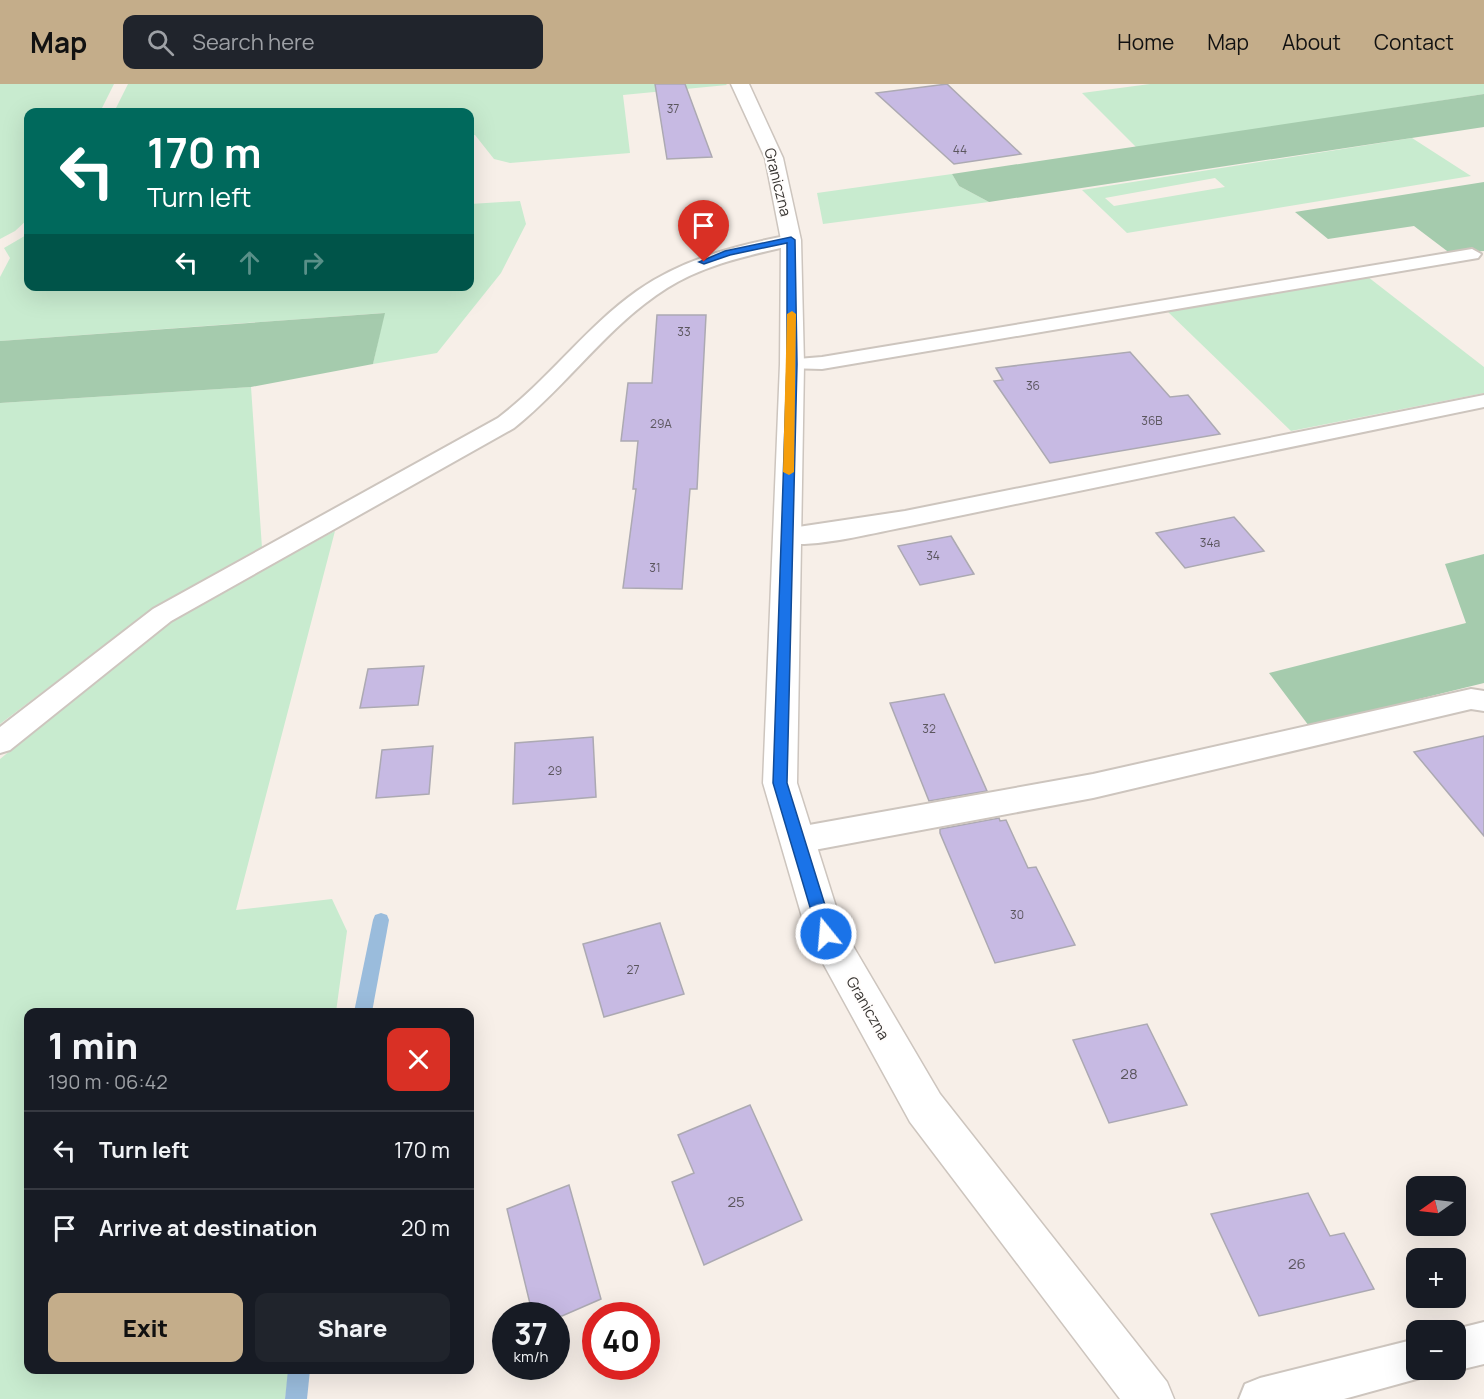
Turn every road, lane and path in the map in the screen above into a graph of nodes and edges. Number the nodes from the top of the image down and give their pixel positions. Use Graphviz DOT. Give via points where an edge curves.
graph roads {
  1 [pos="740,84"];
  2 [pos="791,240"];
  3 [pos="1472,254"];
  4 [pos="792,364"];
  5 [pos="1484,401"];
  6 [pos="787,536"];
  7 [pos="1484,701"];
  8 [pos="0,742"];
  9 [pos="798,840"];
  10 [pos="1484,1343"];
  11 [pos="1466,1347"];
  12 [pos="1406,1362"];
  13 [pos="1150,1399"];
  14 [pos="1260,1399"];
  1 -- 2 [label="street, Graniczna" via="774,158"];
  2 -- 4 [label="street, Graniczna"];
  2 -- 8 [label="lane" via="728,253 650,291 618,317 531,405 506,423 162,615"];
  3 -- 4 [label="lane" via="833,361"];
  4 -- 6 [label="street, Graniczna"];
  5 -- 6 [label="lane" via="905,519"];
  6 -- 9 [label="street, Graniczna" via="780,783"];
  7 -- 9 [label="lane" via="1471,699 1093,786"];
  9 -- 13 [label="street, Graniczna" via="826,934 925,1108"];
  10 -- 11 [label="lane"];
  12 -- 14 [label="lane"];
}
